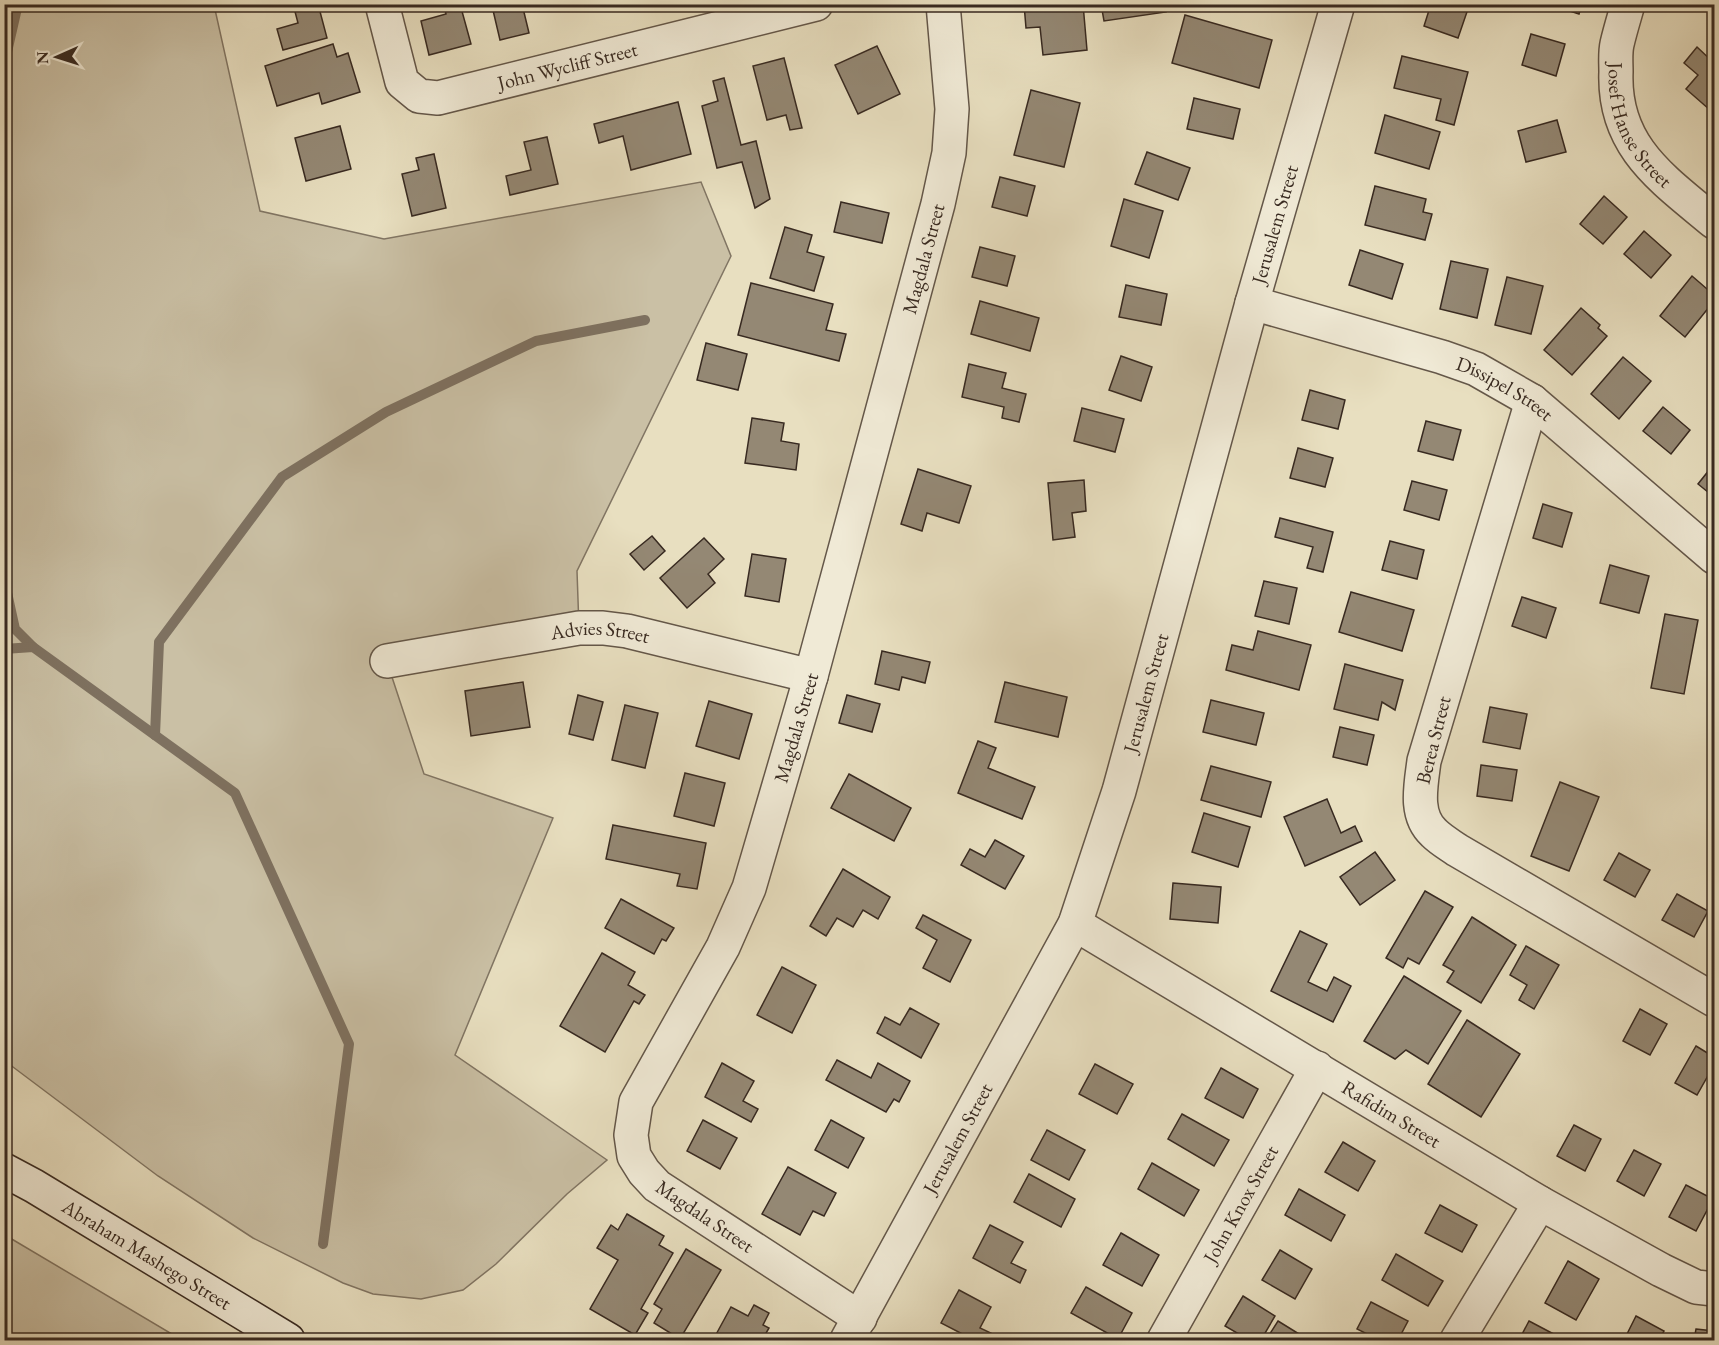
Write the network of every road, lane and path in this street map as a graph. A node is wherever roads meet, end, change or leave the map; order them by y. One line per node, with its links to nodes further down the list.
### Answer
1 (382, 4): 2 (street, John Wycliff Street)
2 (816, 4)
3 (943, 4): 11 (street, Magdala Street)
4 (1338, 4): 7 (street, Jerusalem Street)
5 (1628, 4): 6 (street, Josef Hanse Street)
6 (1714, 222)
7 (1252, 303): 8 (street, Dissipel Street); 12 (street, Jerusalem Street)
8 (1532, 400): 9 (street, Dissipel Street); 13 (street, Berea Street)
9 (1714, 556)
10 (387, 661): 11 (street, Advies Street)
11 (811, 676): 18 (street, Magdala Street)
12 (1076, 924): 14 (street, Rafidim Street); 18 (street, Jerusalem Street)
13 (1714, 1000)
14 (1317, 1068): 16 (street, Rafidim Street); 20 (street, John Knox Street)
15 (4, 1170): 19 (street, Abraham Mashego Street)
16 (1540, 1203): 17 (street, Rafidim Street); 21 (street)
17 (1714, 1289)
18 (854, 1329)
19 (288, 1341)
20 (1164, 1341)
21 (1457, 1341)

